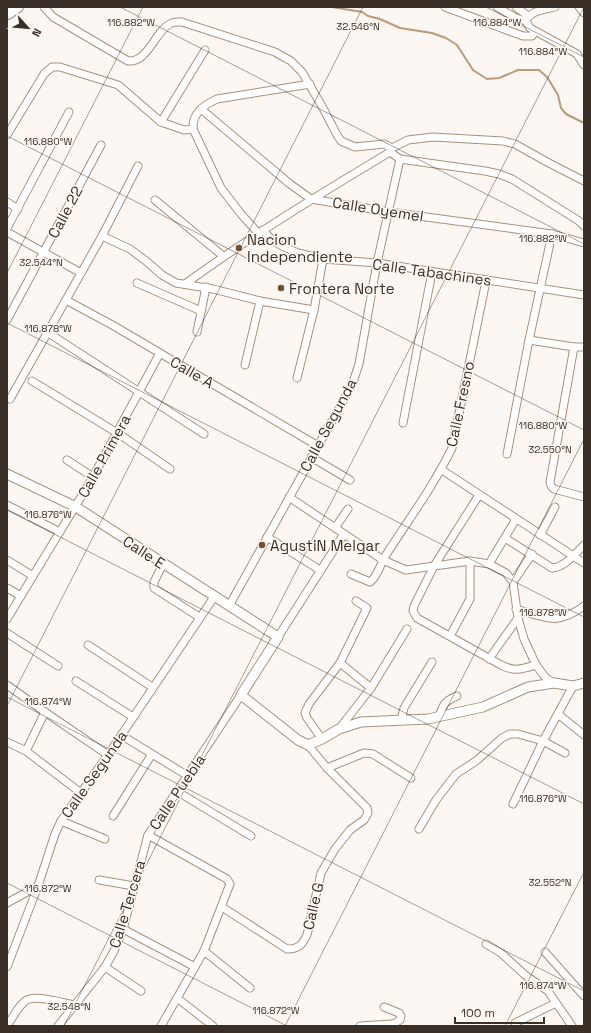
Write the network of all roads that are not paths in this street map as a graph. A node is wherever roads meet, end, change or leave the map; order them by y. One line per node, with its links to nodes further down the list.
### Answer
1 (18, 7): 8 (highway)
2 (44, 7): 14 (street)
3 (446, 7): 11 (street)
4 (497, 7): 10 (street)
5 (516, 7): 10 (street)
6 (554, 7): 10 (street)
7 (579, 7): 9 (street)
8 (10, 12)
9 (584, 13)
10 (527, 19): 11 (street)
11 (535, 32): 13 (street)
12 (205, 50): 17 (street)
13 (584, 65)
14 (310, 84): 15 (street); 21 (street)
15 (201, 109): 18 (street); 25 (street, Calle Oyemel)
16 (69, 112): 28 (street)
17 (161, 122): 18 (street); 19 (street)
18 (194, 129): 32 (street, Calle Tabachines)
19 (7, 135)
20 (101, 145): 37 (street, Calle 22)
21 (391, 150): 22 (street); 24 (street); 25 (street)
22 (400, 158): 29 (street, Calle Segunda); 30 (street)
23 (138, 166): 35 (street)
24 (584, 181)
25 (311, 199): 29 (street, Calle Oyemel); 32 (street)
26 (155, 200): 38 (street)
27 (7, 202): 28 (street)
28 (18, 209): 31 (street)
29 (389, 212): 34 (street, Calle Oyemel); 40 (street, Calle Segunda)
30 (584, 226)
31 (7, 228)
32 (260, 231): 38 (street); 39 (street, Calle Tabachines)
33 (7, 232): 37 (street)
34 (552, 234): 36 (street, Calle Oyemel); 47 (street)
35 (102, 236): 42 (street); 45 (street)
36 (584, 243)
37 (44, 253): 42 (street); 53 (street, Calle 22)
38 (223, 256): 45 (street)
39 (323, 259): 40 (street, Calle Tabachines); 51 (street)
40 (377, 264): 41 (street, Calle Tabachines); 68 (street, Calle Segunda)
41 (432, 272): 43 (street, Calle Tabachines); 65 (street)
42 (81, 273): 49 (street)
43 (486, 281): 47 (street, Calle Tabachines); 73 (street, Calle Fresno)
44 (137, 283): 52 (street)
45 (185, 284): 46 (street)
46 (206, 287): 50 (street); 52 (street)
47 (541, 288): 48 (street, Calle Tabachines); 56 (street)
48 (584, 295)
49 (66, 300): 54 (street); 59 (street, Calle A)
50 (260, 301): 51 (street); 60 (street)
51 (314, 310): 61 (street)
52 (201, 311): 55 (street)
53 (7, 320)
54 (47, 332): 63 (street); 64 (street)
55 (197, 332)
56 (530, 340): 57 (street); 69 (street)
57 (574, 347): 58 (street); 78 (street)
58 (584, 347)
59 (160, 353): 63 (street, Calle Primera); 68 (street, Calle A)
60 (245, 366)
61 (297, 378)
62 (32, 381): 66 (street)
63 (139, 392): 66 (street, Calle Primera); 67 (street)
64 (10, 399)
65 (402, 423)
66 (117, 433): 72 (street); 75 (street, Calle Primera)
67 (204, 434)
68 (318, 446): 70 (street, Calle Segunda)
69 (507, 454)
70 (312, 456): 76 (street); 79 (street, Calle Segunda)
71 (67, 460): 75 (street)
72 (170, 469)
73 (442, 470): 77 (street); 95 (street, Calle Fresno)
74 (7, 474): 81 (main road, Calle E)
75 (93, 477): 81 (street, Calle Primera)
76 (350, 480)
77 (479, 495): 84 (street); 100 (street)
78 (584, 496)
79 (288, 497): 85 (street); 89 (street, Calle Segunda)
80 (7, 505): 86 (street)
81 (76, 507): 86 (street, Calle Primera); 98 (main road, Calle E)
82 (555, 507): 88 (street)
83 (348, 509): 85 (street)
84 (516, 519): 88 (street); 90 (street)
85 (335, 528): 87 (street)
86 (60, 532): 103 (street, Calle Primera)
87 (344, 534): 95 (street); 101 (street, Calle Puebla)
88 (540, 535): 93 (street)
89 (267, 537): 101 (street); 109 (street, Calle Segunda)
90 (505, 538): 92 (street); 99 (street)
91 (584, 546): 93 (street)
92 (532, 554): 93 (street); 104 (street)
93 (573, 557): 97 (street)
94 (7, 560): 103 (street)
95 (383, 560): 100 (street); 102 (street, Calle Fresno)
96 (470, 561): 99 (street); 100 (street); 117 (street)
97 (584, 563)
98 (163, 564): 107 (main road, Calle E); 112 (street)
99 (489, 564): 104 (street)
100 (434, 566): 117 (street)
101 (320, 570): 118 (street, Calle Puebla)
102 (351, 574)
103 (33, 576): 106 (street, Calle Primera)
104 (513, 582): 111 (street)
105 (7, 588): 106 (street)
106 (21, 596): 114 (street, Calle Primera)
107 (214, 597): 109 (main road, Calle E); 112 (street, Calle Segunda)
108 (356, 601): 122 (street)
109 (229, 606): 118 (main road, Calle E)
110 (584, 606): 111 (street)
111 (516, 609): 113 (street)
112 (199, 617): 130 (street, Calle Segunda)
113 (518, 618): 120 (street); 123 (street)
114 (7, 619)
115 (407, 629): 131 (street)
116 (7, 633): 124 (street)
117 (450, 636): 120 (street)
118 (278, 637): 132 (main road, Calle Puebla)
119 (88, 645): 130 (street)
120 (489, 659): 123 (street)
121 (432, 662): 138 (street)
122 (340, 663): 131 (street); 142 (street)
123 (536, 665): 126 (street)
124 (58, 666)
125 (76, 681): 136 (street)
126 (554, 683): 129 (main road); 137 (main road)
127 (584, 683): 129 (main road)
128 (7, 686): 134 (street)
129 (573, 686): 135 (street)
130 (152, 687): 136 (street, Calle Segunda)
131 (371, 688): 139 (street)
132 (242, 695): 145 (main road); 151 (street, Calle Puebla)
133 (457, 696): 137 (street)
134 (45, 712): 146 (street); 149 (street)
135 (558, 714): 141 (street); 143 (street)
136 (133, 717): 140 (street, Calle Segunda)
137 (439, 717): 138 (main road)
138 (401, 720): 139 (main road)
139 (339, 729): 142 (main road)
140 (121, 735): 148 (street); 149 (street, Calle Segunda)
141 (584, 735)
142 (322, 739): 145 (main road)
143 (544, 741): 147 (street); 155 (street); 158 (street)
144 (7, 742): 146 (street)
145 (308, 745): 150 (street)
146 (26, 751): 154 (street)
147 (565, 753)
148 (152, 754): 151 (street); 156 (street)
149 (108, 755): 154 (street, Calle Segunda)
150 (327, 768): 152 (street); 166 (street, Calle G)
151 (188, 776): 153 (street, Calle Puebla)
152 (411, 778)
153 (178, 792): 159 (street, Calle Puebla); 160 (street)
154 (81, 793): 157 (street, Calle Segunda)
155 (513, 804)
156 (113, 816)
157 (61, 821): 161 (street); 163 (street, Calle Segunda)
158 (419, 829)
159 (148, 836): 164 (street, Calle Tercera); 166 (street, Calle Puebla)
160 (251, 836)
161 (105, 839)
162 (99, 880): 164 (street)
163 (38, 886): 165 (street); 171 (street, Calle Segunda)
164 (134, 886): 167 (street, Calle Tercera)
165 (9, 900)
166 (222, 907): 169 (street, Calle Puebla)
167 (123, 928): 172 (street, Calle Tercera); 173 (street)
168 (486, 944): 178 (street)
169 (204, 951): 173 (street, Calle Puebla); 174 (street)
170 (545, 952): 176 (street)
171 (7, 967)
172 (105, 967): 175 (street); 179 (street, Calle Tercera)
173 (195, 967): 177 (street, Calle Puebla)
174 (250, 988)
175 (141, 991)
176 (584, 996)
177 (177, 998): 185 (street, Calle Puebla); 186 (street)
178 (556, 1003): 181 (street); 188 (street)
179 (75, 1005): 182 (street); 184 (street, Calle Tercera)
180 (384, 1007): 183 (street)
181 (515, 1023)
182 (7, 1025)
183 (391, 1025): 187 (street)
184 (58, 1026)
185 (161, 1026)
186 (213, 1026)
187 (360, 1026)
188 (572, 1026)

